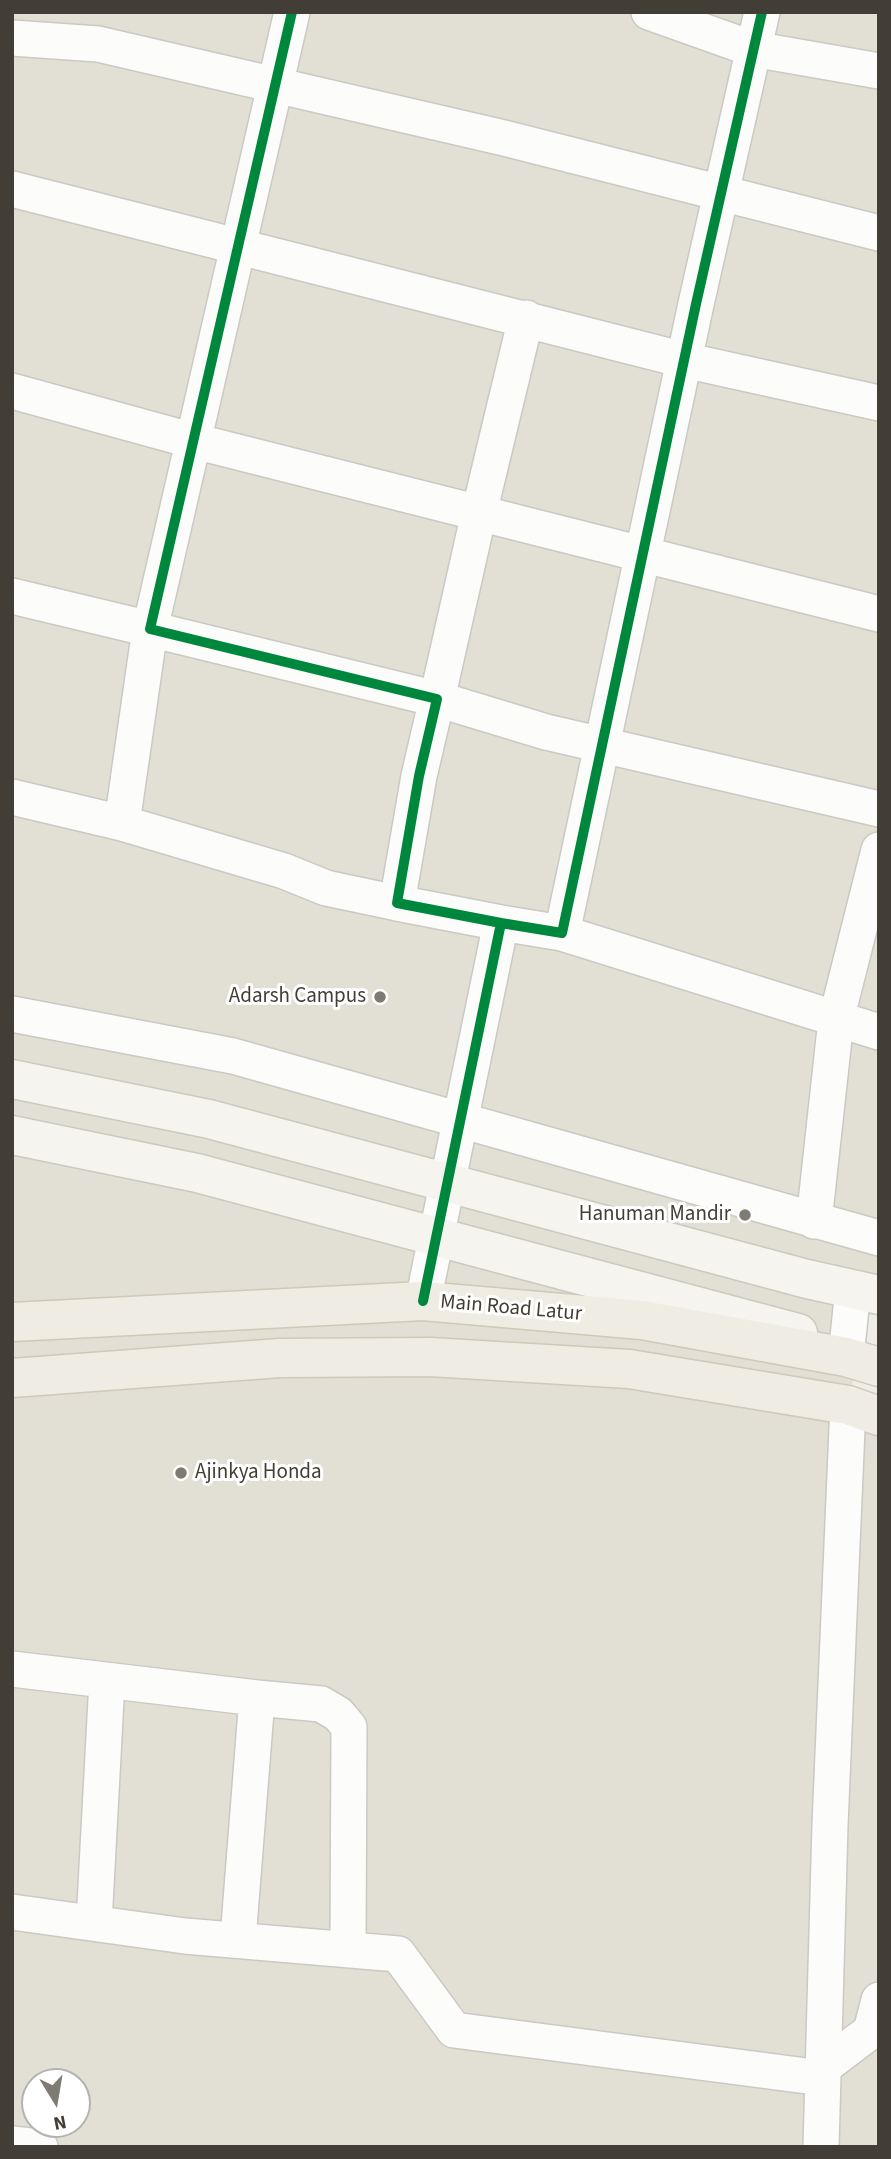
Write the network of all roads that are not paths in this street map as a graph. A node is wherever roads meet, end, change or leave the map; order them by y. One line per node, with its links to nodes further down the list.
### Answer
1 (292, 12): 7 (street)
2 (649, 12): 5 (street)
3 (762, 12): 5 (street)
4 (12, 38): 7 (street)
5 (753, 48): 6 (street); 9 (street)
6 (879, 71)
7 (276, 85): 9 (street); 11 (street)
8 (12, 189): 11 (street)
9 (720, 194): 10 (street); 13 (street)
10 (879, 233)
11 (239, 246): 12 (street); 16 (street)
12 (526, 318): 13 (street); 17 (street)
13 (684, 360): 15 (street); 18 (street)
14 (12, 391): 16 (street)
15 (879, 403)
16 (194, 441): 17 (street); 21 (street)
17 (479, 513): 18 (street); 22 (street)
18 (641, 556): 20 (street); 23 (street)
19 (12, 596): 21 (street)
20 (879, 614)
21 (150, 629): 22 (street); 26 (street)
22 (437, 699): 23 (street); 28 (street)
23 (602, 744): 25 (street); 30 (street)
24 (12, 797): 26 (street)
25 (879, 809)
26 (122, 823): 28 (street)
27 (879, 850): 32 (street)
28 (397, 902): 29 (street)
29 (501, 923): 30 (street); 35 (street)
30 (562, 933): 32 (street)
31 (12, 1014): 35 (street)
32 (836, 1020): 33 (street); 38 (street)
33 (879, 1032)
34 (12, 1079): 37 (street)
35 (461, 1118): 37 (street); 38 (street)
36 (12, 1135): 39 (street)
37 (448, 1183): 39 (street); 41 (street)
38 (814, 1221): 40 (street)
39 (435, 1236): 42 (street); 44 (street)
40 (879, 1238)
41 (866, 1292): 44 (street)
42 (423, 1301): 43 (main road, Main Road Latur); 44 (main road, Main Road Latur)
43 (12, 1322)
44 (863, 1355)
45 (12, 1378): 46 (main road)
46 (863, 1411): 55 (street)
47 (12, 1669): 48 (street)
48 (107, 1681): 49 (street); 51 (street)
49 (257, 1698): 52 (street); 53 (street)
50 (12, 1912): 51 (street)
51 (94, 1923): 52 (street)
52 (239, 1939): 53 (street)
53 (348, 1950): 55 (street)
54 (879, 2000): 55 (street)
55 (822, 2073): 58 (street)
56 (12, 2144): 57 (street)
57 (40, 2147)
58 (821, 2147)

